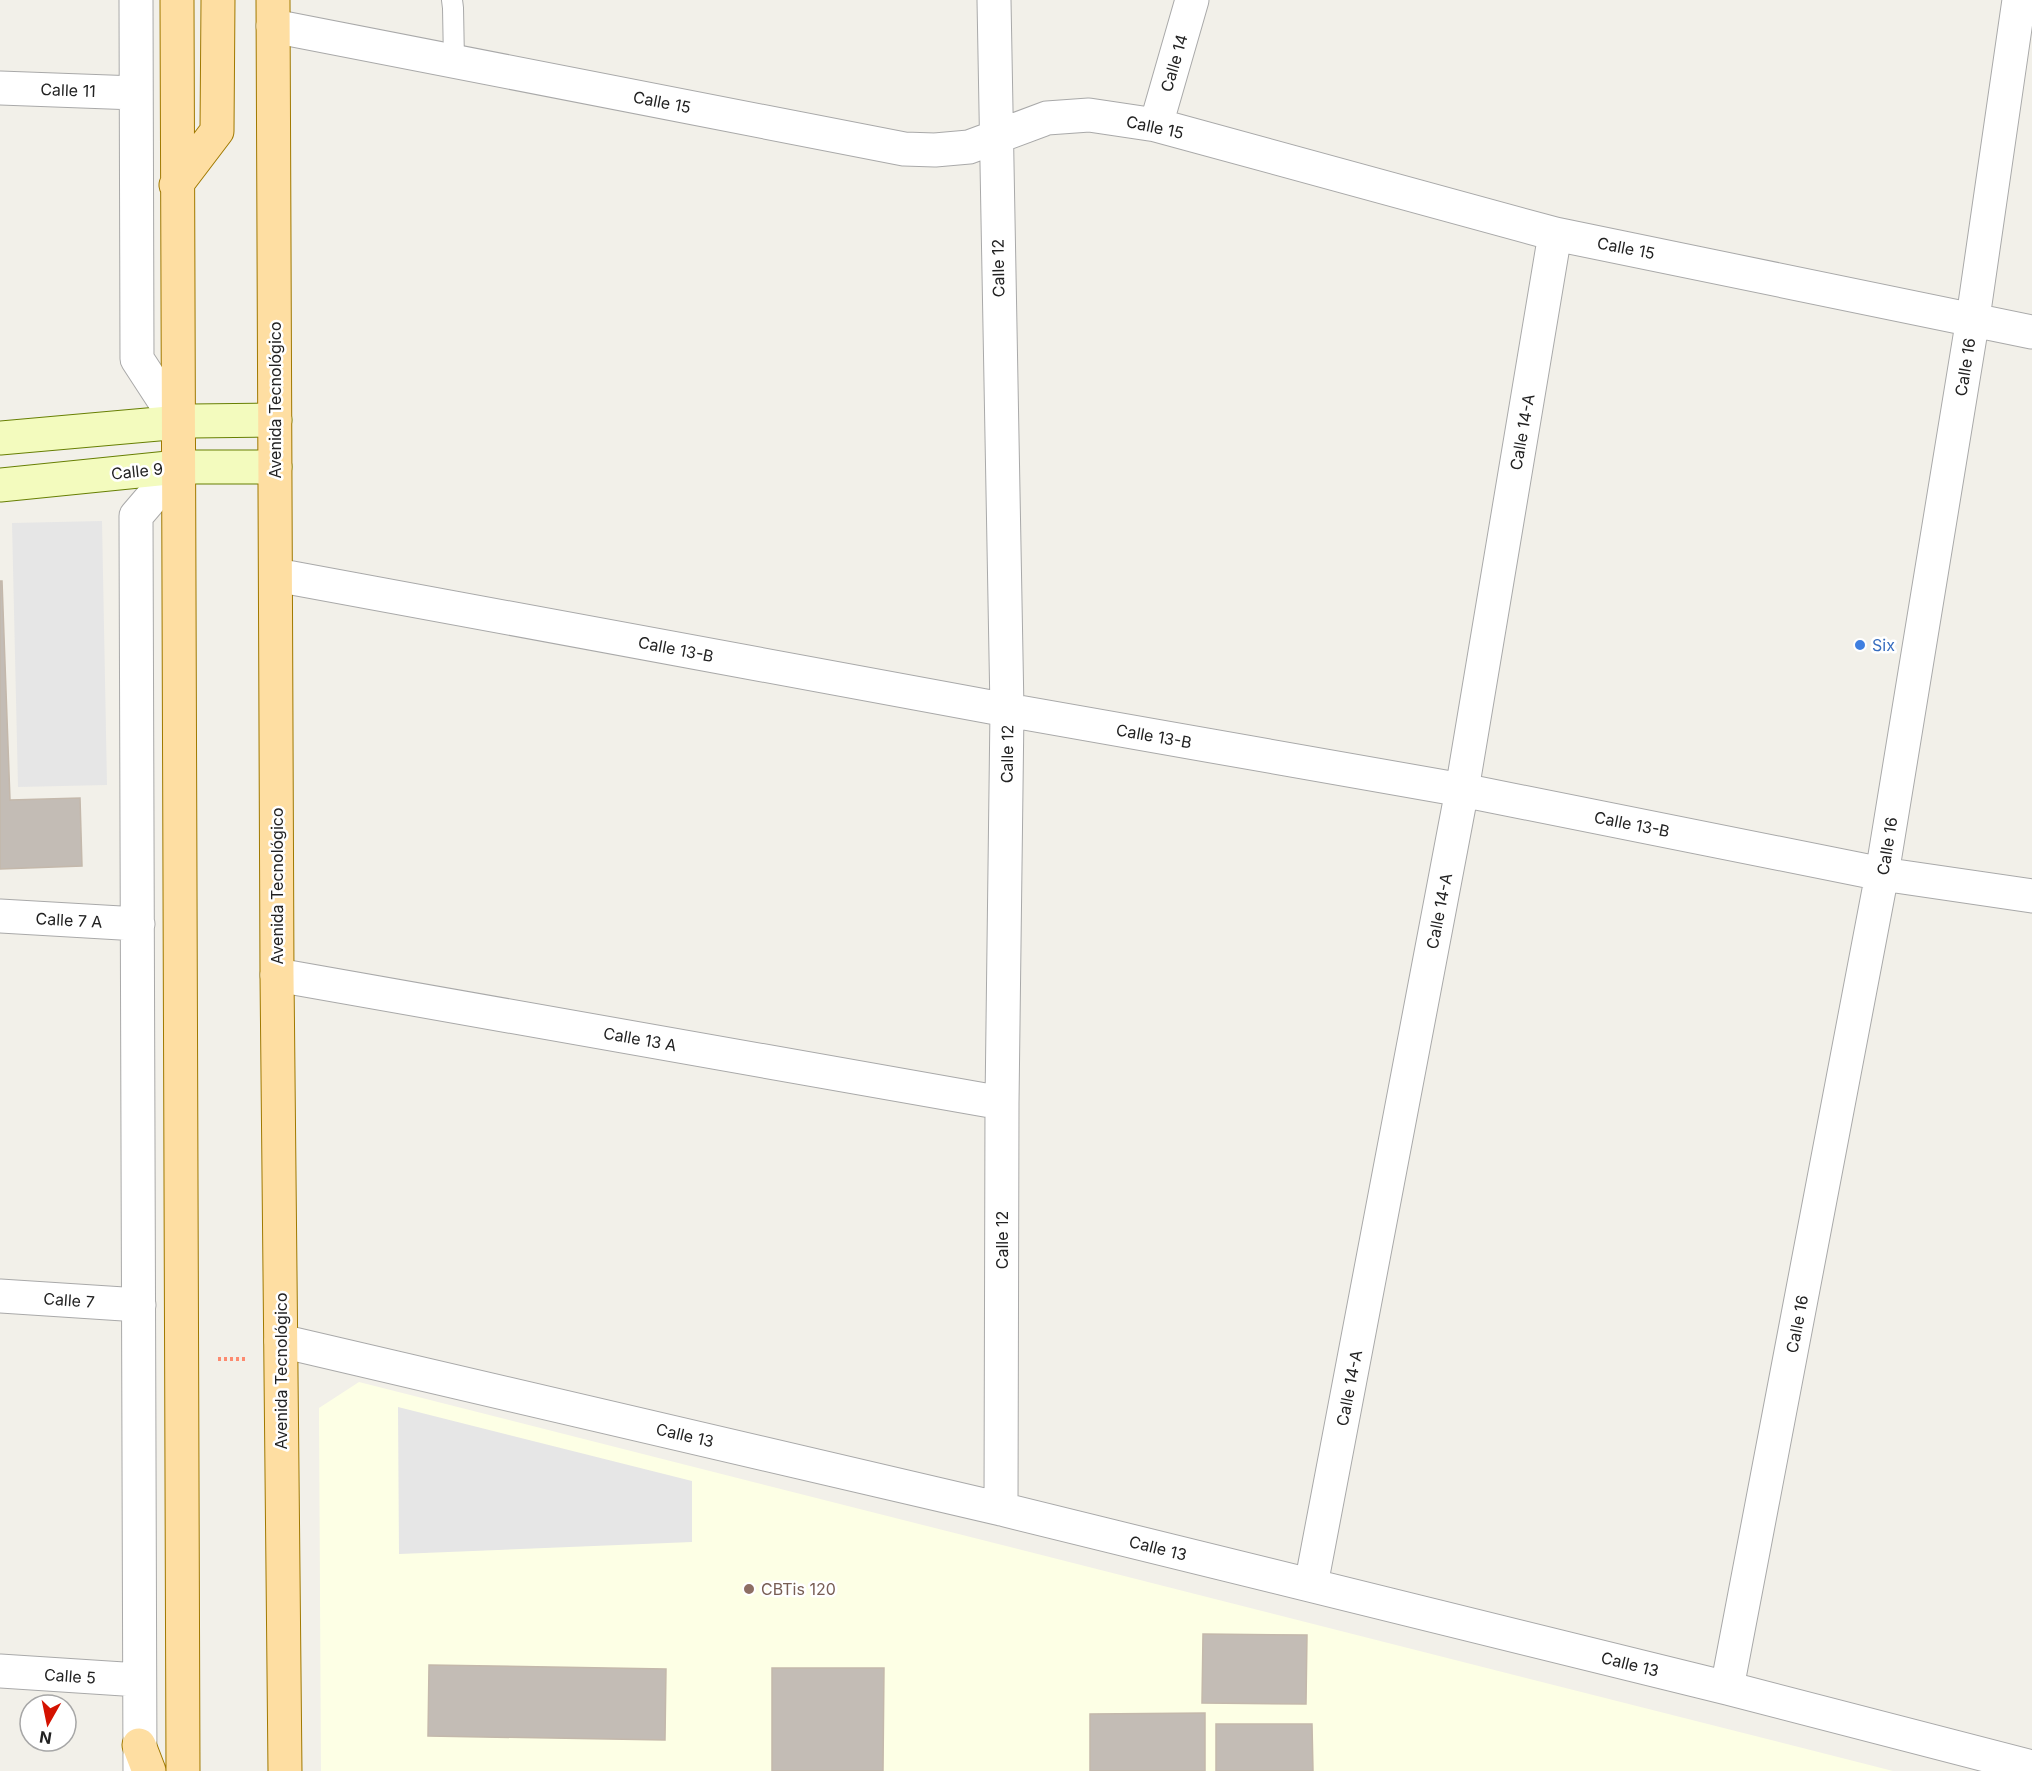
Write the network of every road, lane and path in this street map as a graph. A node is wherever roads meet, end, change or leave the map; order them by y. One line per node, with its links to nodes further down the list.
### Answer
1 (136, 0): 11 (street)
2 (218, 0): 14 (main road)
3 (452, 0): 9 (lane)
4 (994, 0): 13 (street, Calle 12)
5 (1192, 0): 12 (street, Calle 14)
6 (2019, 0): 16 (street, Calle 16)
7 (174, 4): 14 (main road)
8 (273, 13): 9 (street, Calle 15); 18 (main road, Avenida Tecnológico)
9 (454, 61): 13 (street, Calle 15)
10 (0, 88): 11 (street, Calle 11)
11 (136, 93): 19 (street)
12 (1156, 125): 13 (street, Calle 15); 15 (street, Calle 15)
13 (996, 138): 27 (street, Calle 12)
14 (176, 185): 19 (main road)
15 (1555, 234): 16 (street, Calle 15); 28 (street, Calle 14-A)
16 (1973, 318): 17 (street, Calle 15); 29 (street, Calle 16)
17 (2032, 332)
18 (275, 420): 19 (main road); 22 (main road, Avenida Tecnológico)
19 (178, 422): 20 (main road); 21 (main road)
20 (0, 438)
21 (177, 467): 22 (main road, Calle 9); 23 (main road, Calle 9); 25 (main road); 26 (street)
22 (275, 467): 24 (main road, Avenida Tecnológico)
23 (0, 485)
24 (276, 575): 27 (street, Calle 13-B); 33 (main road, Avenida Tecnológico)
25 (178, 663): 26 (street); 45 (main road)
26 (136, 664): 32 (street)
27 (1007, 710): 28 (street, Calle 13-B); 34 (street, Calle 12)
28 (1462, 790): 29 (street, Calle 13-B); 39 (street, Calle 14-A)
29 (1882, 874): 30 (street, Calle 13-B); 42 (street, Calle 16)
30 (2032, 896)
31 (0, 916): 32 (street, Calle 7 A)
32 (138, 924): 36 (street)
33 (277, 975): 34 (street, Calle 13 A); 37 (main road, Avenida Tecnológico)
34 (1002, 1103): 38 (street, Calle 12)
35 (0, 1296): 36 (street, Calle 7)
36 (139, 1305): 41 (street)
37 (281, 1341): 38 (street, Calle 13); 46 (main road, Avenida Tecnológico)
38 (1001, 1509): 39 (street, Calle 13)
39 (1311, 1586): 42 (street, Calle 13)
40 (0, 1671): 41 (street, Calle 5)
41 (139, 1680): 43 (street)
42 (1727, 1688): 44 (street, Calle 13)
43 (143, 1762)
44 (2032, 1767)
45 (183, 1771)
46 (285, 1771)

